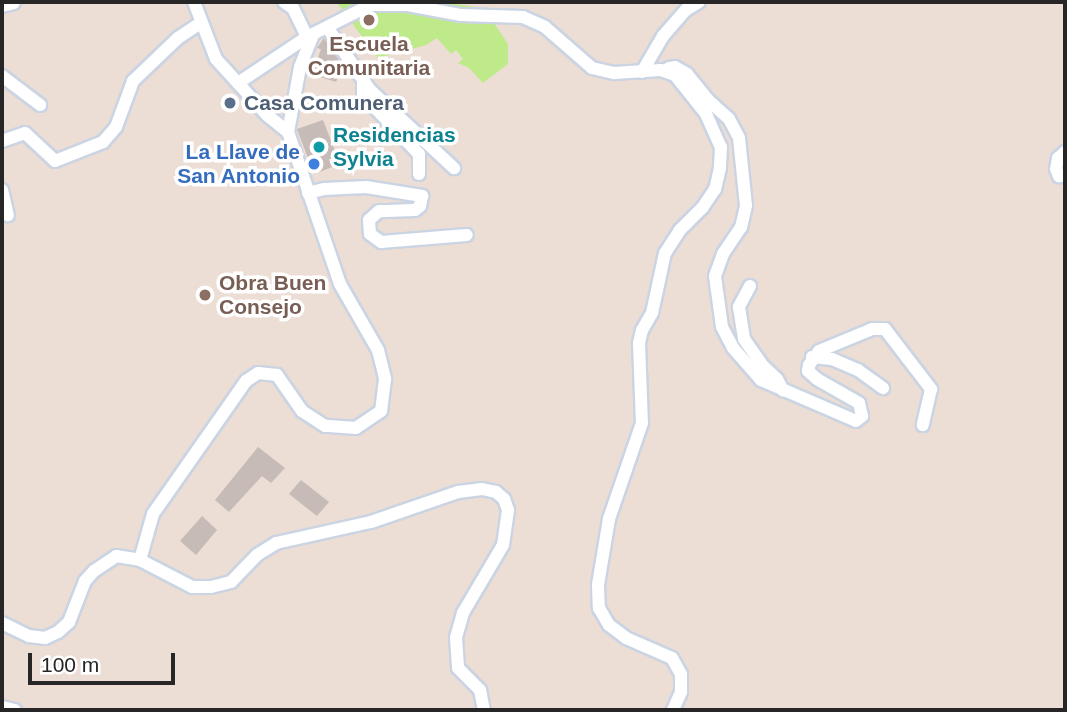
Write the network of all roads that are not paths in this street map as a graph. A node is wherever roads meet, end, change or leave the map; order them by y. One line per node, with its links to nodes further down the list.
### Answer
1 (194, 2): 5 (street)
2 (284, 2): 7 (street)
3 (699, 2): 9 (street)
4 (371, 3): 6 (street); 9 (street)
5 (200, 23): 12 (street); 15 (street)
6 (327, 27): 7 (street); 11 (street)
7 (310, 35): 12 (street); 14 (street)
8 (661, 69): 9 (street); 27 (street); 34 (street)
9 (642, 72)
10 (2, 76): 13 (street)
11 (363, 80): 17 (street); 18 (street)
12 (238, 83): 14 (street)
13 (40, 105)
14 (288, 132): 21 (street)
15 (2, 141)
16 (1065, 152): 19 (street)
17 (453, 168)
18 (419, 174)
19 (1065, 175)
20 (2, 190): 22 (street)
21 (308, 193): 23 (street); 29 (street)
22 (8, 215)
23 (467, 235)
24 (750, 286): 27 (street)
25 (813, 357): 26 (street); 27 (street); 28 (street)
26 (883, 388)
27 (783, 391)
28 (923, 425)
29 (140, 560): 30 (street); 33 (street)
30 (2, 623)
31 (2, 707): 32 (street)
32 (15, 710)
33 (484, 710)
34 (673, 710)

